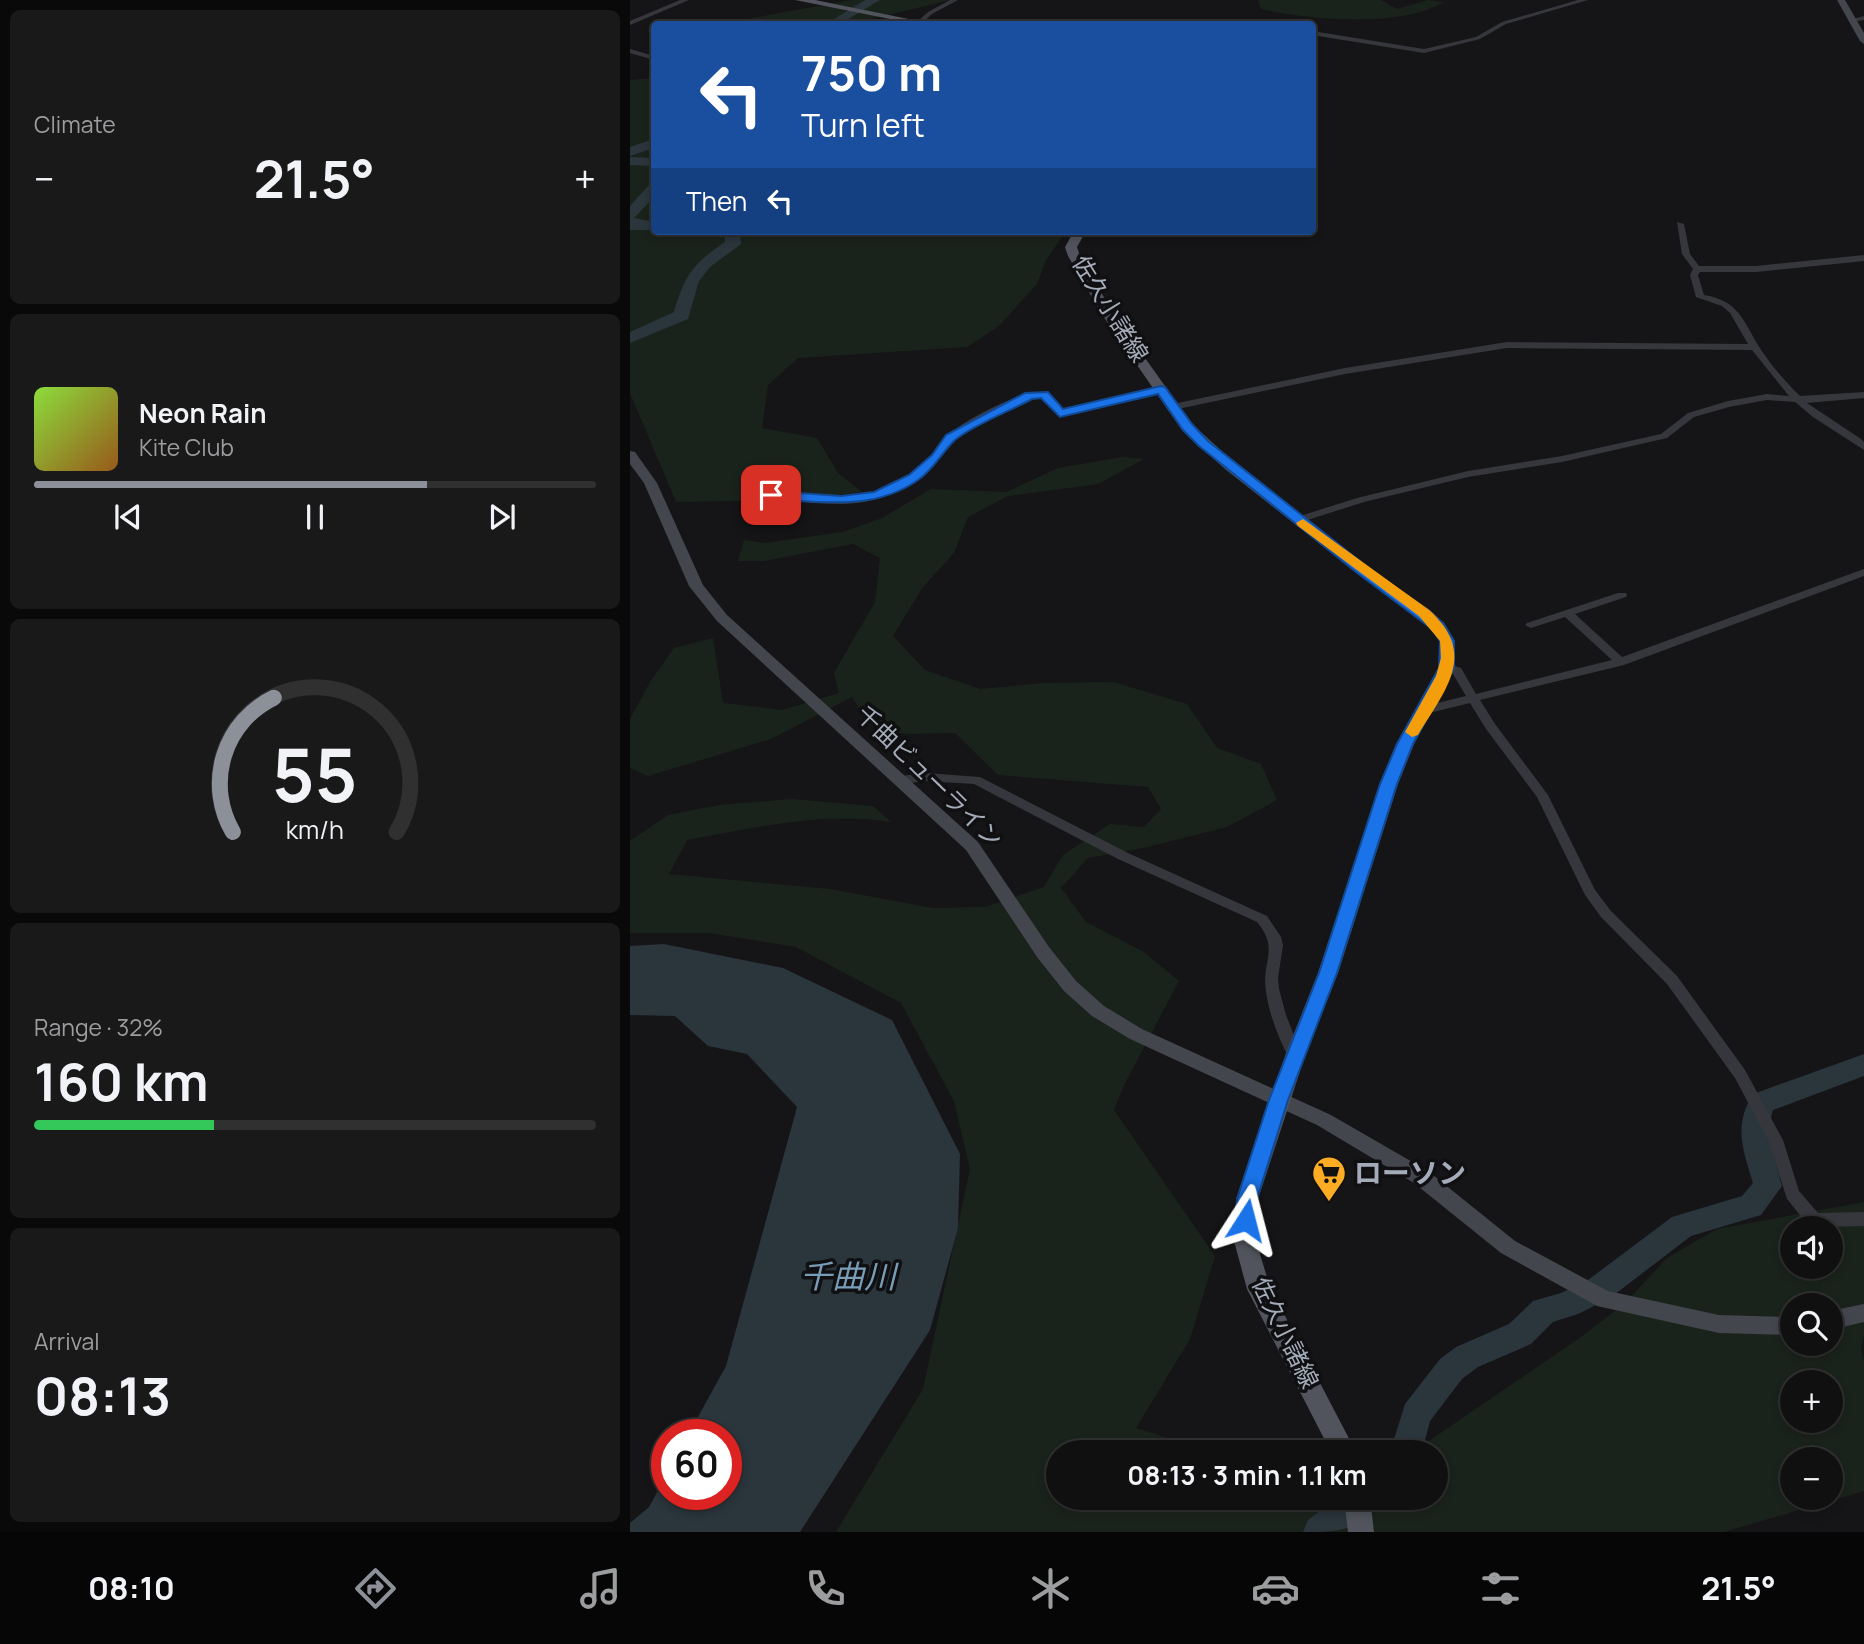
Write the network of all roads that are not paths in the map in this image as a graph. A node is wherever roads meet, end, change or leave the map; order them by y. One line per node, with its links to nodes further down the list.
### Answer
1 (686, 0): 6 (street)
2 (800, 0): 9 (main road)
3 (955, 0): 10 (street)
4 (1585, 0): 12 (street)
5 (1841, 0): 8 (street)
6 (674, 2): 11 (street)
7 (1864, 18): 8 (street)
8 (1852, 20): 13 (street)
9 (908, 21)
10 (926, 21)
11 (630, 23)
12 (1316, 34)
13 (1864, 41)
14 (630, 51): 15 (street)
15 (651, 57)
16 (1680, 224): 19 (street)
17 (1078, 235): 21 (main road, 佐久小諸線)
18 (1864, 258): 19 (street)
19 (1697, 269): 20 (street)
20 (1756, 347): 23 (street); 24 (street)
21 (1161, 389): 24 (main road, 佐久小諸線); 27 (street)
22 (1864, 395): 23 (street)
23 (1797, 398): 25 (street); 28 (street)
24 (1173, 407): 28 (main road, 佐久小諸線)
25 (1864, 447)
26 (630, 455): 37 (street, 千曲ビューライン)
27 (757, 496)
28 (1298, 520): 34 (main road, 佐久小諸線)
29 (1864, 572): 33 (street)
30 (1622, 595): 31 (street)
31 (1567, 613): 32 (street); 33 (street)
32 (1531, 625)
33 (1620, 662): 35 (street)
34 (1447, 668): 35 (street); 36 (main road, 佐久小諸線)
35 (1476, 699): 36 (street); 40 (street)
36 (1425, 710): 38 (main road, 佐久小諸線)
37 (901, 780): 38 (street); 39 (street, 千曲ビューライン)
38 (1295, 1056): 39 (main road, 佐久小諸線)
39 (1279, 1100): 43 (street, 千曲ビューライン); 44 (main road, 佐久小諸線)
40 (1864, 1219)
41 (1864, 1313): 42 (street)
42 (1843, 1318)
43 (1780, 1325)
44 (1338, 1440)
45 (1358, 1510): 46 (main road)
46 (1361, 1532)

